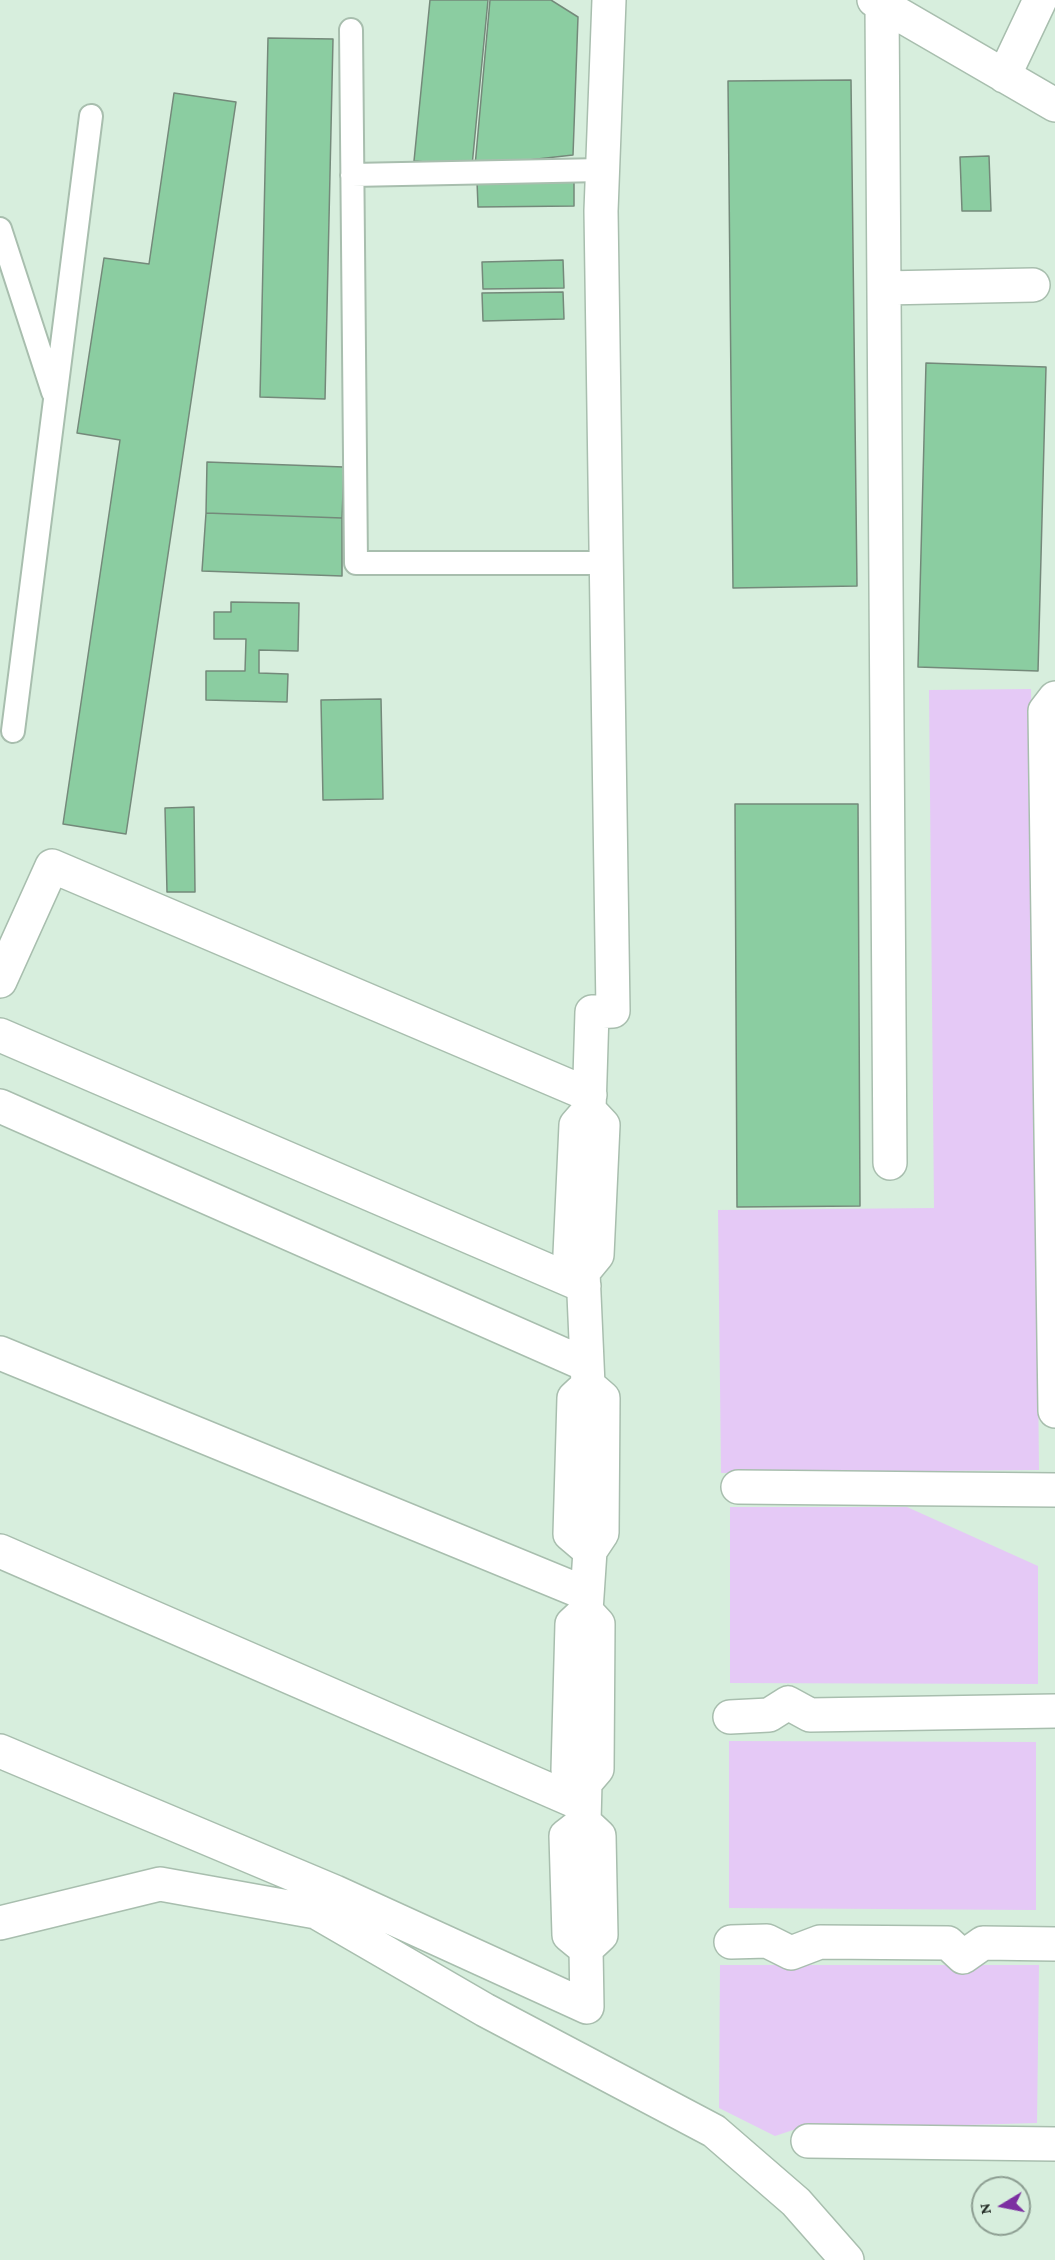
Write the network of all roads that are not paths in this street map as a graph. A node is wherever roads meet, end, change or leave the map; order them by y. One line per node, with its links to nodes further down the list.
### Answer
1 (609, 0): 8 (street)
2 (1040, 0): 5 (street)
3 (878, 2): 5 (street); 12 (street)
4 (351, 30): 9 (lane)
5 (1004, 76): 6 (street)
6 (1055, 105)
7 (91, 116): 13 (lane)
8 (602, 170): 9 (lane); 14 (street)
9 (352, 175): 14 (lane)
10 (0, 229): 13 (lane)
11 (1033, 285): 12 (street)
12 (884, 288): 21 (street)
13 (55, 399): 16 (lane)
14 (606, 563): 19 (street)
15 (1055, 698): 25 (street)
16 (13, 732)
17 (0, 981): 19 (street)
18 (0, 1035): 22 (street)
19 (590, 1103): 22 (street)
20 (0, 1106): 24 (street)
21 (890, 1163)
22 (583, 1279): 24 (street)
23 (0, 1353): 29 (street)
24 (587, 1375): 29 (street)
25 (1055, 1411)
26 (738, 1487): 27 (street)
27 (1055, 1490)
28 (0, 1551): 33 (street)
29 (587, 1602): 33 (street)
30 (1055, 1712): 31 (street)
31 (730, 1717)
32 (0, 1751): 33 (street)
33 (584, 1803)
34 (0, 1923): 39 (street)
35 (731, 1942): 36 (street)
36 (1055, 1944)
37 (808, 2142): 38 (street)
38 (1055, 2144)
39 (847, 2260)

